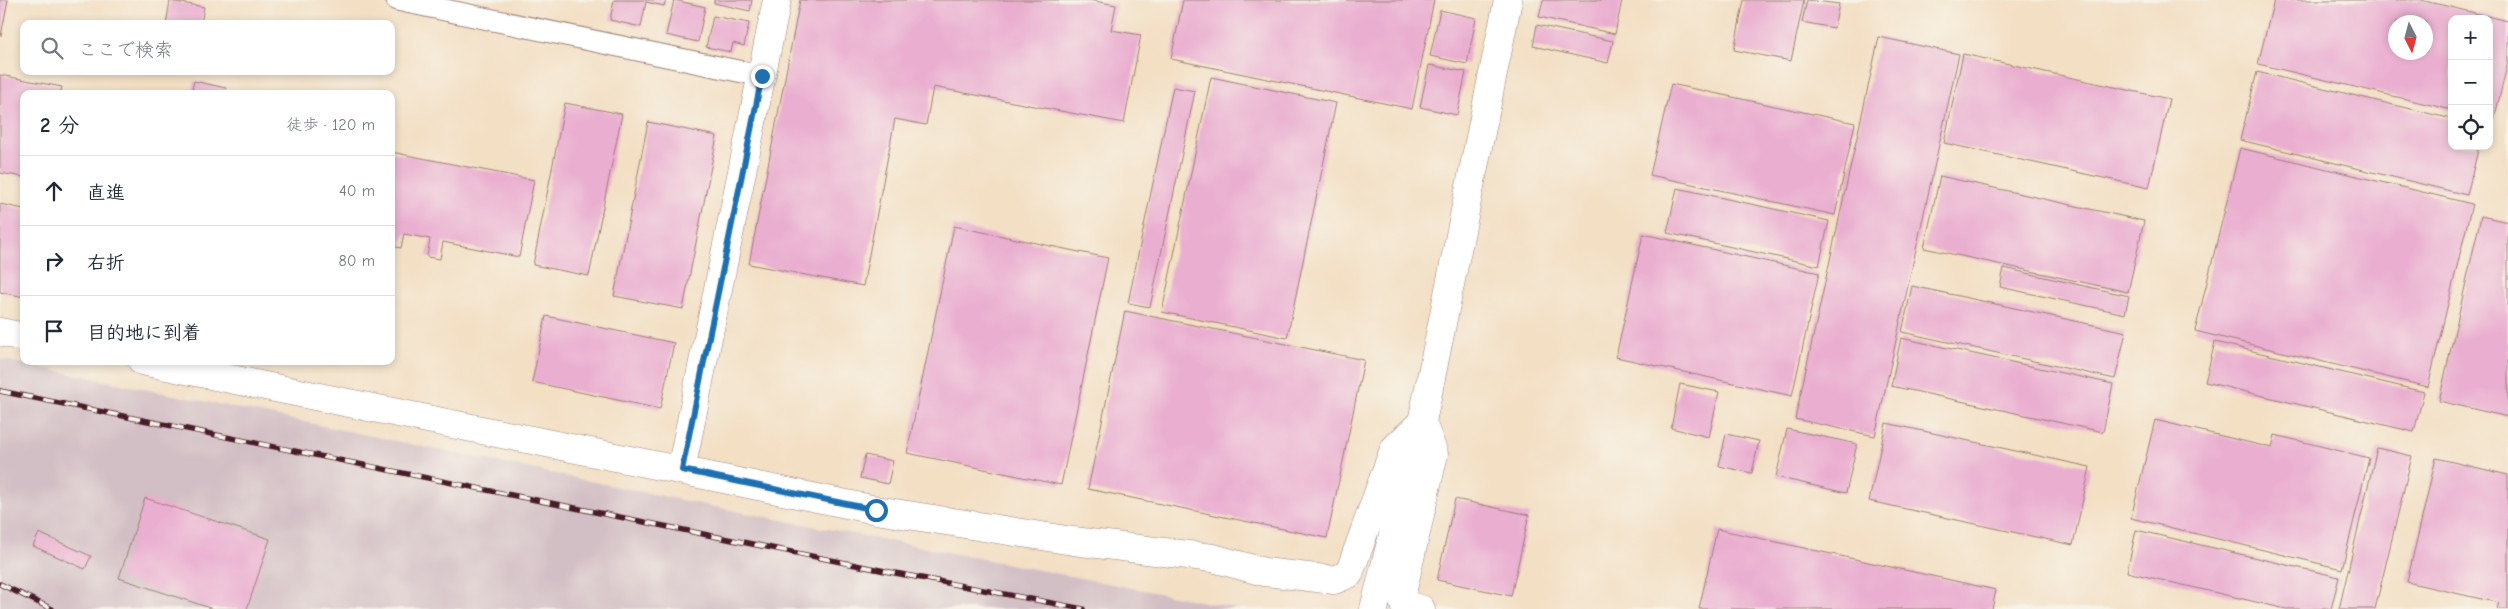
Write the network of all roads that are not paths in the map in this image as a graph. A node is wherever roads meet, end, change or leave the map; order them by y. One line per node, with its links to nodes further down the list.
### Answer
1 (397, 0): 4 (lane)
2 (777, 0): 4 (street)
3 (1508, 0): 8 (street)
4 (762, 76): 9 (street)
5 (0, 332): 6 (street)
6 (20, 336)
7 (162, 365): 9 (street)
8 (1422, 422): 9 (street); 10 (street); 11 (street)
9 (682, 470)
10 (1374, 609)
11 (1421, 609)

